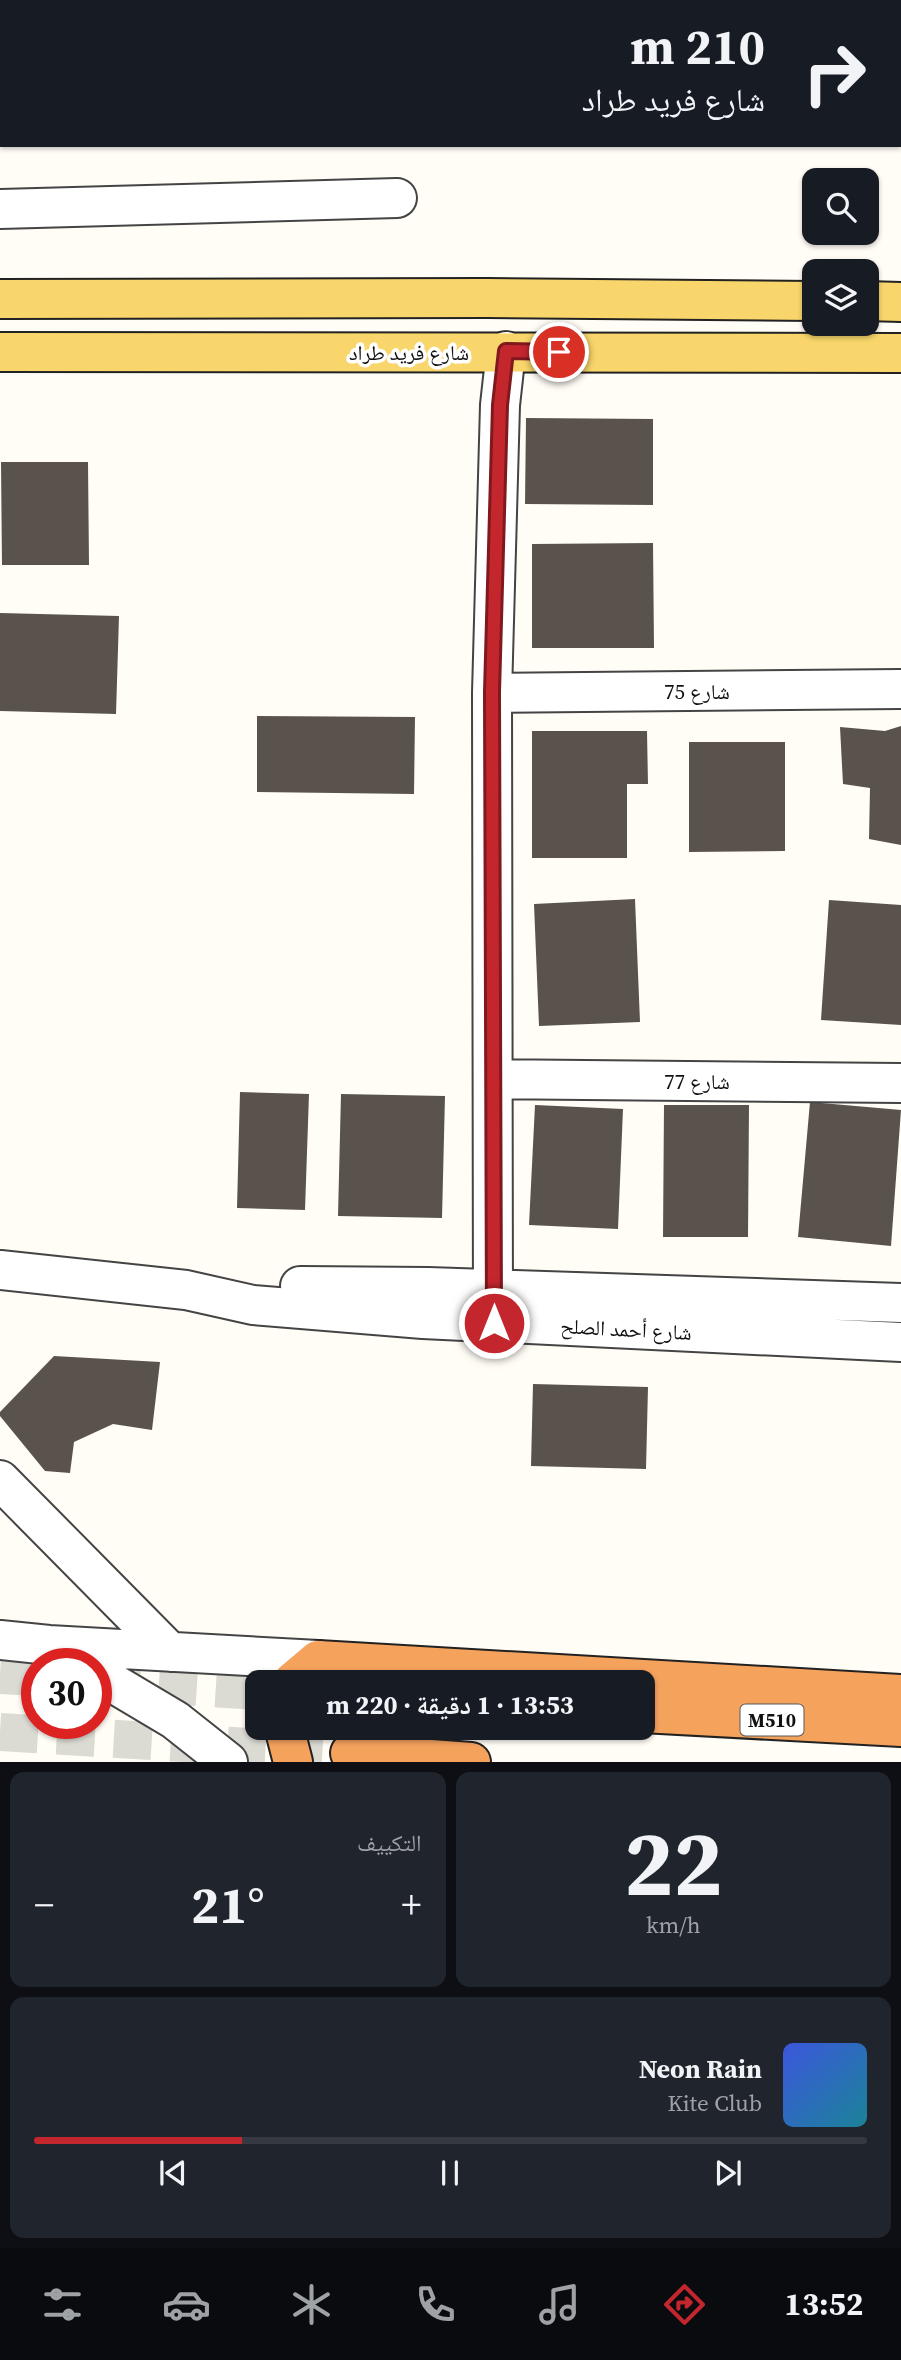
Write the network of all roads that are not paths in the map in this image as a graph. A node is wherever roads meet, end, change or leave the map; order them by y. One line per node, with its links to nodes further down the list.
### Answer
1 (397, 198): 2 (street)
2 (0, 209)
3 (0, 299): 4 (main road)
4 (802, 301)
5 (879, 301): 6 (main road)
6 (901, 302)
7 (506, 351): 8 (main road, شارع فريد طراد); 9 (main road, شارع فريد طراد); 11 (street)
8 (0, 352)
9 (901, 353)
10 (901, 689): 11 (street, شارع 75)
11 (492, 692): 12 (street)
12 (494, 1079): 13 (street, شارع 77); 16 (street)
13 (901, 1083)
14 (0, 1270): 16 (street, شارع أحمد الصلح)
15 (901, 1303): 16 (street, شارع أحمد الصلح)
16 (494, 1306): 17 (street, شارع أحمد الصلح)
17 (901, 1342)
18 (0, 1480): 22 (street)
19 (0, 1640): 20 (street)
20 (50, 1645): 21 (street); 22 (street)
21 (55, 1648)
22 (170, 1652): 23 (street)
23 (298, 1670)
24 (112, 1683): 31 (street)
25 (655, 1685): 26 (highway)
26 (901, 1694)
27 (655, 1714): 28 (highway, M510)
28 (901, 1727)
29 (287, 1740): 32 (highway)
30 (350, 1754): 33 (highway)
31 (228, 1762)
32 (293, 1762)
33 (471, 1762)

